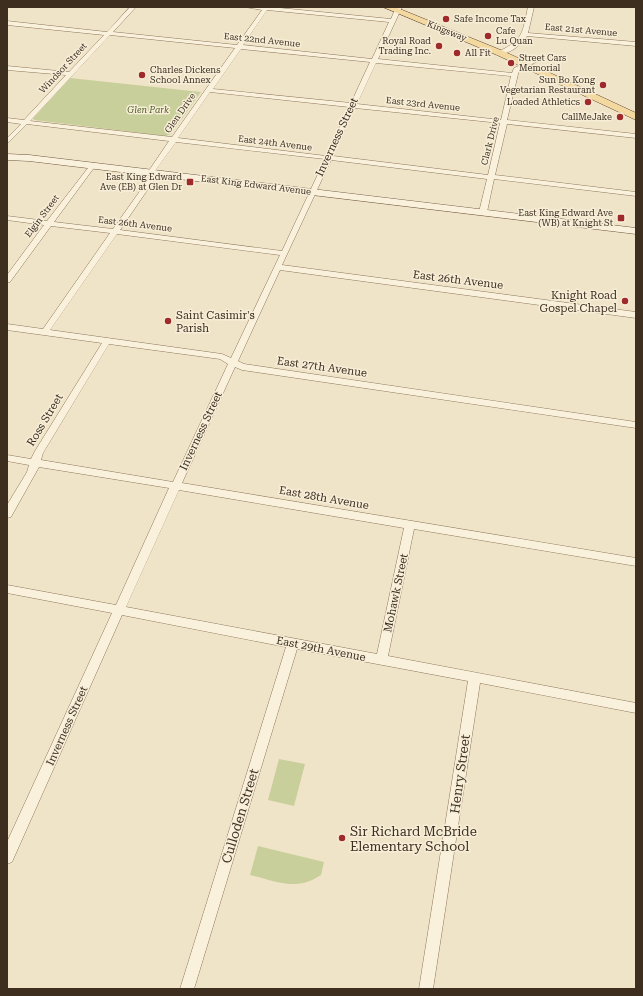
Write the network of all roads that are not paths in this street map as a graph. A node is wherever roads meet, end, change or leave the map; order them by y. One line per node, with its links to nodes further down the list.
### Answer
1 (133, 7): 9 (street, Windsor Street)
2 (248, 7): 5 (street)
3 (387, 7): 6 (main road, Kingsway)
4 (531, 7): 10 (street)
5 (266, 8): 7 (street); 12 (street, Glen Drive)
6 (399, 8): 7 (street, Inverness Street); 13 (main road, Kingsway)
7 (393, 21): 14 (street, Inverness Street)
8 (7, 23): 9 (street, East 22nd Avenue)
9 (108, 33): 12 (street, East 22nd Avenue); 17 (street, Windsor Street)
10 (525, 34): 11 (street, East 21st Avenue); 13 (street)
11 (636, 44)
12 (238, 47): 14 (street, East 22nd Avenue); 19 (street, Glen Drive)
13 (503, 51): 15 (main road, Kingsway)
14 (374, 60): 18 (street, East 22nd Avenue); 20 (street, Inverness Street)
15 (530, 63): 18 (street); 21 (main road, Kingsway); 22 (main road, Kingsway)
16 (7, 68): 17 (street)
17 (69, 74): 24 (street, Windsor Street)
18 (515, 74): 25 (street, Clark Drive)
19 (208, 90): 20 (street, East 23rd Avenue); 27 (street, Glen Drive)
20 (352, 105): 25 (street, East 23rd Avenue); 32 (street, Inverness Street)
21 (636, 110)
22 (636, 117)
23 (7, 120): 24 (street, East 24th Avenue)
24 (25, 122): 27 (street, East 24th Avenue); 28 (street, Windsor Street)
25 (504, 122): 26 (street, East 23rd Avenue); 35 (street, Clark Drive)
26 (636, 136)
27 (173, 140): 32 (street, East 24th Avenue); 34 (street, Glen Drive)
28 (7, 142)
29 (7, 152): 31 (main road, East King Edward Avenue)
30 (7, 158): 31 (main road, East King Edward Avenue)
31 (29, 158): 33 (main road, East King Edward Avenue)
32 (328, 158): 35 (street, East 24th Avenue); 36 (street, Inverness Street)
33 (93, 165): 34 (main road, East King Edward Avenue); 40 (street, Elgin Street)
34 (153, 172): 36 (main road, East King Edward Avenue); 42 (street, Glen Drive)
35 (491, 177): 37 (street, East 24th Avenue); 38 (street, Clark Drive)
36 (311, 192): 38 (main road, East King Edward Avenue); 44 (street, Inverness Street)
37 (636, 194)
38 (483, 212): 41 (main road, East King Edward Avenue); 43 (main road, East King Edward Avenue)
39 (7, 218): 40 (street, East 26th Avenue)
40 (50, 223): 42 (street, East 26th Avenue); 46 (street, Elgin Street)
41 (636, 225)
42 (116, 231): 44 (street, East 26th Avenue); 49 (street, Glen Drive)
43 (636, 231)
44 (283, 253): 45 (street, Inverness Street)
45 (277, 267): 47 (street, East 26th Avenue); 51 (street, Inverness Street)
46 (7, 280)
47 (636, 315)
48 (7, 327): 49 (street, East 27th Avenue)
49 (45, 332): 50 (street, East 27th Avenue)
50 (107, 341): 51 (street, East 27th Avenue); 54 (street, Ross Street)
51 (232, 362): 52 (street, East 27th Avenue); 55 (street, Inverness Street)
52 (636, 425)
53 (7, 458): 54 (street, East 28th Avenue)
54 (35, 463): 55 (street, East 28th Avenue); 56 (street, Ross Street)
55 (176, 485): 57 (street, East 28th Avenue); 60 (street, Inverness Street)
56 (7, 514)
57 (410, 525): 58 (street, East 28th Avenue); 62 (street, Mohawk Street)
58 (636, 562)
59 (7, 589): 60 (street, East 29th Avenue)
60 (118, 610): 61 (street, East 29th Avenue); 65 (street, Inverness Street)
61 (293, 643): 62 (street, East 29th Avenue); 66 (street, Culloden Street)
62 (381, 660): 63 (street, East 29th Avenue)
63 (474, 677): 64 (street, East 29th Avenue); 67 (street, Henry Street)
64 (636, 708)
65 (7, 857)
66 (187, 989)
67 (426, 989)

